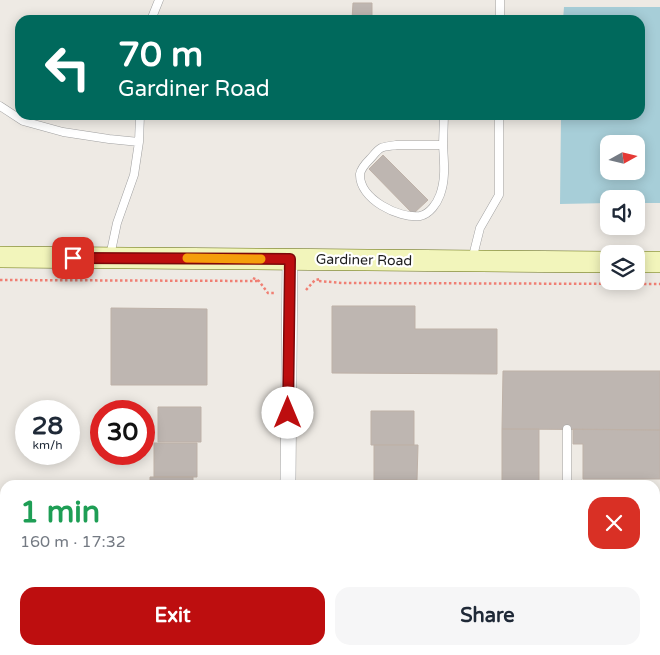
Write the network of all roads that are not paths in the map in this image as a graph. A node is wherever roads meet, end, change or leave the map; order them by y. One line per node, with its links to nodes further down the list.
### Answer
1 (159, 0): 3 (lane)
2 (500, 0): 4 (lane)
3 (153, 15)
4 (500, 15)
5 (0, 106): 6 (lane)
6 (15, 116)
7 (21, 120): 11 (lane)
8 (140, 120): 11 (lane)
9 (444, 120): 12 (lane)
10 (500, 120): 16 (lane)
11 (139, 142): 14 (lane)
12 (444, 145): 12 (lane)
13 (0, 258): 14 (street, Gardiner Road)
14 (110, 258): 15 (street, Gardiner Road)
15 (290, 259): 16 (street, Gardiner Road); 21 (street)
16 (472, 261): 17 (street, Gardiner Road)
17 (600, 262)
18 (645, 262): 19 (street)
19 (660, 262)
20 (567, 429): 22 (lane)
21 (288, 480)
22 (567, 480)

